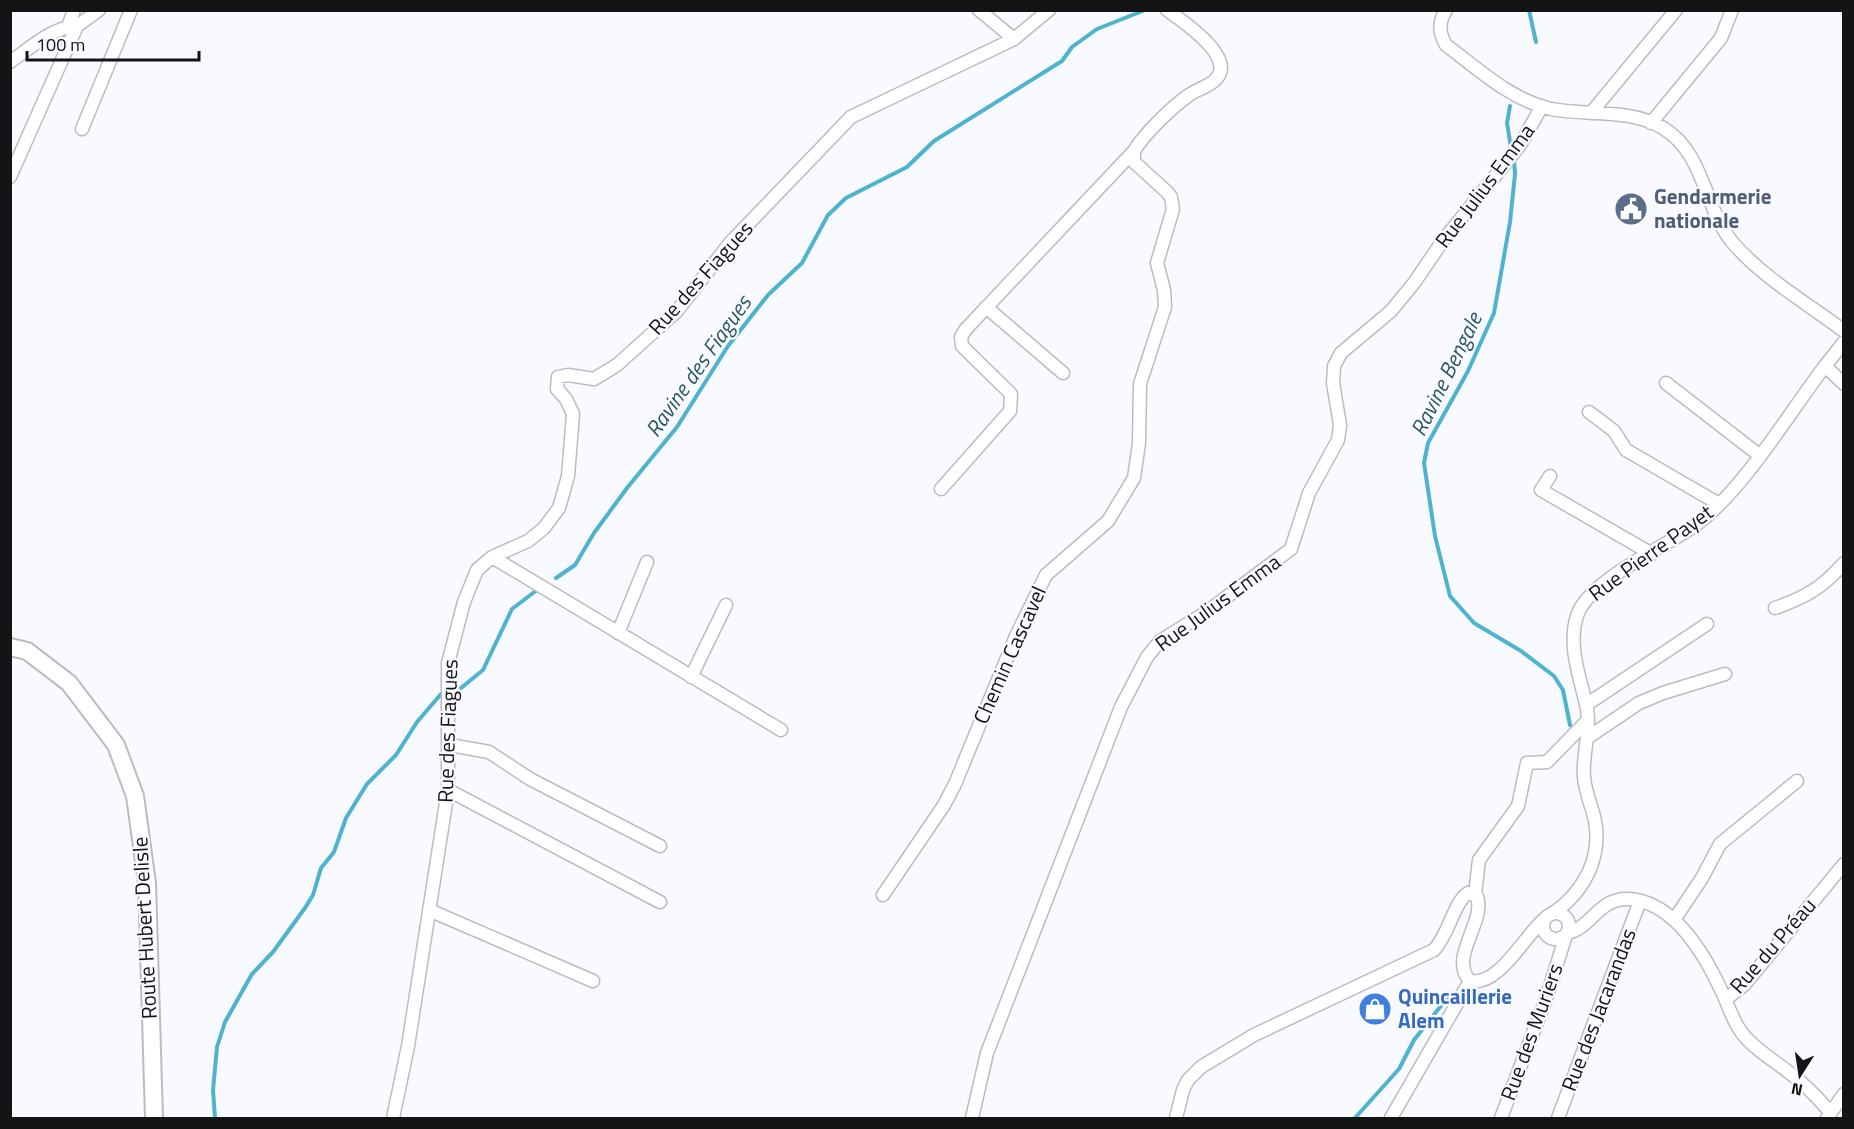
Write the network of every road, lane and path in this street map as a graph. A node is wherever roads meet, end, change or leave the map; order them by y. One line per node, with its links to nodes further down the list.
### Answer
1 (74, 10): 10 (street)
2 (99, 10): 10 (street)
3 (131, 10): 16 (street)
4 (979, 10): 11 (street)
5 (1049, 10): 11 (street, Rue des Fiagues)
6 (1167, 10): 17 (street)
7 (1446, 10): 13 (street)
8 (1676, 10): 14 (street)
9 (1732, 10): 15 (street)
10 (72, 26): 12 (street); 18 (street)
11 (1014, 39): 32 (street, Rue des Fiagues)
12 (10, 62)
13 (1542, 106): 14 (street); 67 (street, Rue Julius Emma)
14 (1591, 113): 15 (street)
15 (1652, 123): 20 (street)
16 (82, 129)
17 (1134, 151): 19 (street); 52 (street, Chemin Cascavel)
18 (10, 177)
19 (986, 308): 23 (street); 29 (street)
20 (1844, 331)
21 (1844, 342): 22 (street, Rue Pierre Payet)
22 (1825, 366): 25 (street); 27 (street, Rue Pierre Payet)
23 (1063, 373)
24 (1666, 383): 27 (street)
25 (1844, 384)
26 (1589, 412): 30 (street)
27 (1759, 455): 30 (street, Rue Pierre Payet)
28 (1551, 476): 31 (street)
29 (941, 489)
30 (1719, 504): 31 (street, Rue Pierre Payet)
31 (1652, 554): 42 (street, Rue Pierre Payet)
32 (492, 557): 38 (street); 46 (street, Rue des Fiagues)
33 (647, 562): 38 (street)
34 (1844, 562): 36 (street)
35 (726, 605): 41 (street)
36 (1775, 608)
37 (1707, 624): 42 (street)
38 (618, 633): 41 (street)
39 (10, 647): 65 (main road, Route Hubert Delisle)
40 (1725, 674): 45 (street)
41 (692, 677): 44 (street)
42 (1586, 705): 43 (street, Rue Pierre Payet)
43 (1588, 720): 45 (street, Rue Pierre Payet); 51 (street)
44 (781, 730)
45 (1587, 738): 58 (street, Rue Pierre Payet)
46 (450, 745): 48 (street, Rue des Fiagues); 49 (street)
47 (1797, 781): 57 (street)
48 (448, 790): 54 (street); 55 (street, Rue des Fiagues)
49 (660, 846)
50 (1844, 864): 62 (street, Rue du Préau)
51 (1475, 894): 61 (street); 68 (street)
52 (883, 895)
53 (1640, 901): 57 (street); 58 (street); 71 (street, Rue des Jacarandas)
54 (660, 902)
55 (429, 910): 60 (street); 66 (street, Rue des Fiagues)
56 (1550, 915): 58 (street); 58 (street); 59 (street)
57 (1674, 920): 62 (street)
58 (1562, 929): 59 (street); 70 (street, Rue des Muriers)
59 (1525, 943): 61 (street)
60 (593, 981)
61 (1470, 981): 69 (street)
62 (1726, 999): 64 (street)
63 (1844, 1094): 64 (street)
64 (1829, 1115)
65 (154, 1119)
66 (393, 1119)
67 (972, 1119)
68 (1176, 1119)
69 (1391, 1119)
70 (1501, 1119)
71 (1558, 1119)

